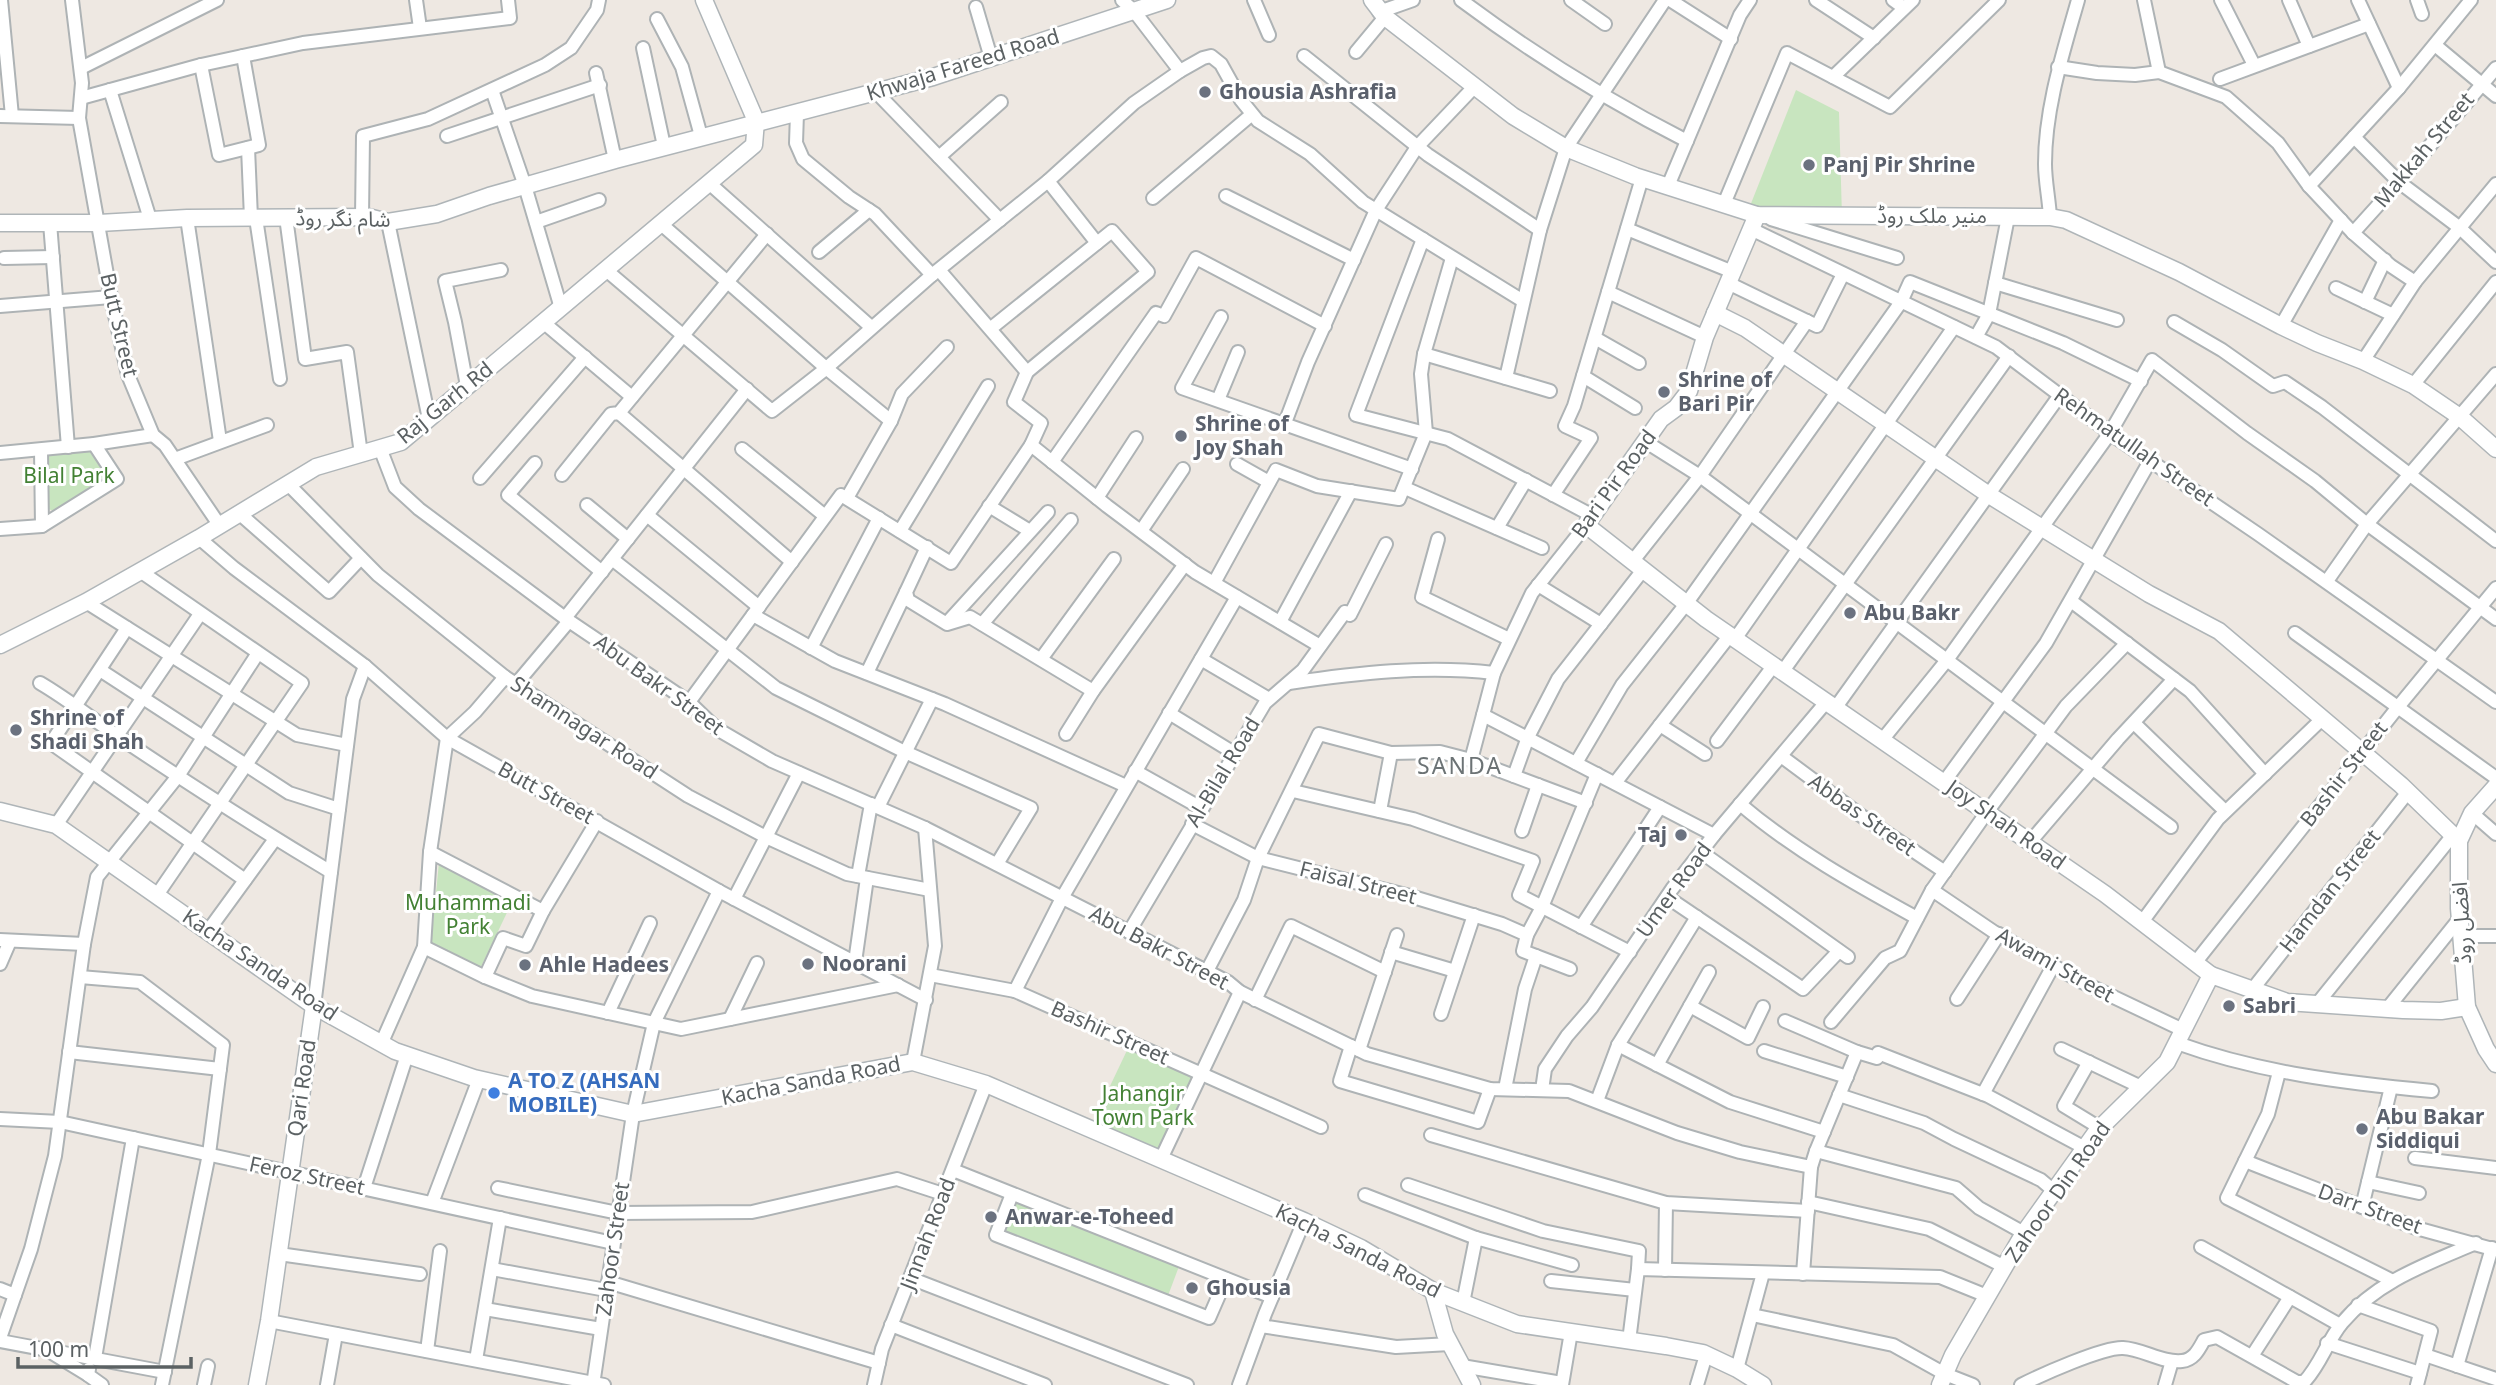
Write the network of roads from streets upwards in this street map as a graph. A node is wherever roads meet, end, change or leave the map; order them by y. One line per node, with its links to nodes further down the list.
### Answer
1 (1, 0): 65 (street)
2 (72, 0): 47 (street, Butt Street)
3 (217, 0): 47 (street)
4 (416, 0): 33 (street)
5 (508, 0): 33 (street)
6 (600, 0): 57 (street)
7 (704, 0): 68 (street)
8 (1167, 0): 26 (street, Khwaja Fareed Road)
9 (1254, 0): 34 (street)
10 (1413, 0): 28 (street)
11 (1461, 0): 59 (street)
12 (1571, 0): 31 (street)
13 (1667, 0): 36 (street); 59 (street)
14 (1750, 0): 36 (street)
15 (1816, 0): 35 (street)
16 (1893, 0): 25 (street)
17 (1999, 0): 51 (street)
18 (2078, 0): 46 (street)
19 (2144, 0): 50 (street)
20 (2221, 0): 45 (street)
21 (2289, 0): 38 (street)
22 (2358, 0): 32 (street)
23 (2417, 0): 29 (street)
24 (2471, 0): 37 (street)
25 (1909, 4): 35 (street)
26 (1128, 6): 43 (street, Khwaja Fareed Road); 49 (street)
27 (976, 7): 43 (street)
28 (1379, 10): 40 (street); 54 (street, منیر ملک روڈ)
29 (2422, 14)
30 (657, 19): 70 (street)
31 (1605, 24)
32 (2369, 24): 38 (street); 55 (street)
33 (419, 28): 41 (street)
34 (1269, 35)
35 (1874, 38): 51 (street)
36 (1731, 39): 72 (street)
37 (2435, 45): 53 (street); 55 (street)
38 (2309, 46): 45 (street)
39 (643, 48): 73 (street)
40 (1356, 52)
41 (243, 56): 44 (street); 75 (street)
42 (1304, 56): 74 (street)
43 (991, 58): 58 (street, Khwaja Fareed Road)
44 (201, 65): 56 (street); 75 (street)
45 (2254, 65): 52 (street)
46 (2058, 67): 50 (street); 95 (street)
47 (81, 68): 61 (street, Butt Street)
48 (2496, 68): 53 (street, Makkah Street)
49 (1180, 71): 64 (street); 80 (street)
50 (2159, 72): 86 (street)
51 (1833, 77): 90 (street)
52 (2220, 79)
53 (2481, 83): 60 (street); 82 (street, Makkah Street)
54 (1475, 86): 74 (street); 76 (street, منیر ملک روڈ)
55 (2399, 88): 71 (street)
56 (110, 90): 61 (street); 99 (street)
57 (492, 90): 67 (street); 93 (street)
58 (876, 92): 63 (street, Khwaja Fareed Road); 77 (street)
59 (1602, 93): 72 (street); 76 (street)
60 (2496, 96)
61 (81, 98): 66 (street, Butt Street)
62 (1001, 102): 77 (street)
63 (797, 113): 68 (street, Khwaja Fareed Road); 91 (street)
64 (1251, 115): 88 (street); 92 (street)
65 (6, 116): 66 (street)
66 (79, 118): 107 (street, Butt Street)
67 (502, 118): 69 (street); 78 (street); 84 (street)
68 (756, 121): 70 (street, شام نگر روڈ); 81 (street, Raj Garh Rd)
69 (447, 136)
70 (701, 136): 73 (street, شام نگر روڈ)
71 (2354, 137): 82 (street); 86 (street)
72 (1687, 141): 85 (street)
73 (664, 146): 78 (street, شام نگر روڈ)
74 (1417, 147): 92 (street); 111 (street)
75 (248, 148): 97 (street)
76 (1566, 148): 79 (street, منیر ملک روڈ); 111 (street)
77 (939, 157): 100 (street)
78 (615, 159): 84 (street, شام نگر روڈ)
79 (1642, 178): 85 (street, منیر ملک روڈ); 110 (street)
80 (1048, 181): 100 (street); 115 (street)
81 (709, 183): 108 (street, Raj Garh Rd); 113 (street)
82 (2399, 183): 109 (street); 112 (street, Makkah Street)
83 (2496, 184): 109 (street)
84 (525, 186): 102 (street, شام نگر روڈ); 103 (street)
85 (1668, 186): 90 (street, منیر ملک روڈ)
86 (2309, 187): 101 (street)
87 (1226, 196): 121 (street)
88 (1153, 198)
89 (599, 200): 103 (street)
90 (1724, 204): 104 (street, منیر ملک روڈ)
91 (869, 210): 116 (street); 126 (street)
92 (1376, 210): 114 (street); 121 (street)
93 (362, 217): 98 (street, شام نگر روڈ); 102 (street, شام نگر روڈ)
94 (2008, 217): 95 (street, منیر ملک روڈ); 104 (street, منیر ملک روڈ); 132 (street)
95 (2050, 217): 151 (street, منیر ملک روڈ)
96 (187, 218): 97 (street, شام نگر روڈ); 99 (street, شام نگر روڈ); 195 (street)
97 (254, 218): 98 (street, شام نگر روڈ); 172 (street)
98 (286, 218): 205 (street)
99 (150, 219): 107 (street, شام نگر روڈ)
100 (1000, 220): 126 (street)
101 (2341, 220): 112 (street); 151 (street)
102 (387, 222): 186 (street)
103 (536, 222): 141 (street)
104 (1754, 222): 120 (street); 127 (street, Rehmatullah Street); 128 (street, Bari Pir Road)
105 (0, 223): 106 (street, شام نگر روڈ)
106 (50, 223): 107 (street, شام نگر روڈ); 117 (street)
107 (99, 223): 135 (street, Butt Street)
108 (660, 223): 125 (street, Raj Garh Rd); 129 (street)
109 (2460, 228): 123 (street); 130 (street)
110 (1627, 229): 128 (street); 134 (street)
111 (1540, 230): 136 (street)
112 (2353, 233): 122 (street)
113 (767, 234): 129 (street); 152 (street)
114 (1423, 239): 119 (street); 191 (street)
115 (1097, 243): 154 (street); 168 (street)
116 (818, 252)
117 (53, 257): 118 (street); 137 (street)
118 (4, 258)
119 (1452, 258): 136 (street); 161 (street)
120 (1897, 258)
121 (1354, 260): 150 (street)
122 (2385, 260): 130 (street); 139 (street)
123 (2496, 262)
124 (501, 270): 175 (street)
125 (606, 270): 141 (street, Raj Garh Rd); 155 (street)
126 (936, 272): 152 (street); 154 (street)
127 (1843, 274): 138 (street, Rehmatullah Street); 147 (street)
128 (1730, 277): 142 (street, Bari Pir Road); 147 (street)
129 (727, 282): 155 (street); 167 (street)
130 (2415, 282): 144 (street)
131 (2496, 282): 174 (street)
132 (1995, 283): 143 (street); 146 (street)
133 (2336, 288): 139 (street)
134 (1608, 292): 156 (street); 158 (street)
135 (110, 297): 137 (street); 193 (street, Butt Street)
136 (1523, 301): 171 (street)
137 (55, 302): 140 (street); 199 (street)
138 (1901, 302): 143 (street); 153 (street, Rehmatullah Street); 179 (street)
139 (2365, 302): 144 (street)
140 (0, 306)
141 (561, 307): 148 (street, Raj Garh Rd)
142 (1716, 313): 156 (street, Bari Pir Road); 162 (street)
143 (1989, 314): 157 (street); 173 (street)
144 (2393, 315): 165 (street)
145 (1221, 317): 182 (street)
146 (2117, 320)
147 (1807, 321): 162 (street)
148 (543, 322): 164 (street); 175 (street, Raj Garh Rd)
149 (2174, 322): 215 (street)
150 (1325, 326): 188 (street); 209 (street)
151 (2280, 326): 165 (street, منیر ملک روڈ)
152 (872, 327): 167 (street)
153 (1954, 327): 157 (street, Rehmatullah Street); 190 (street)
154 (990, 329): 168 (street)
155 (683, 335): 177 (street); 181 (street)
156 (1705, 337): 196 (street, Bari Pir Road)
157 (1976, 337): 163 (street, Rehmatullah Street)
158 (1595, 338): 166 (street); 170 (street)
159 (947, 347): 187 (street)
160 (1238, 352): 182 (street)
161 (1424, 354): 171 (street); 191 (street)
162 (1784, 355): 179 (street); 217 (street)
163 (2008, 356): 180 (street, Rehmatullah Street); 206 (street)
164 (585, 357): 181 (street); 218 (street)
165 (2363, 361): 174 (street, منیر ملک روڈ)
166 (1639, 363)
167 (826, 368): 177 (street); 187 (street)
168 (1027, 372): 198 (street)
169 (2496, 374): 185 (street)
170 (1583, 376): 183 (street); 224 (street)
171 (1506, 378): 178 (street)
172 (280, 379)
173 (2141, 381): 192 (street); 238 (street)
174 (2413, 385): 185 (street, منیر ملک روڈ)
175 (467, 386): 186 (street, Raj Garh Rd)
176 (988, 386): 244 (street)
177 (747, 389): 214 (street)
178 (1550, 391)
179 (1837, 392): 190 (street); 231 (street)
180 (2060, 396): 192 (street, Rehmatullah Street); 225 (street, Umer Road)
181 (632, 397): 184 (street)
182 (1218, 400): 188 (street)
183 (1635, 408)
184 (619, 413): 214 (street); 216 (street)
185 (2460, 417): 202 (street, منیر ملک روڈ); 215 (street)
186 (429, 419): 200 (street, Raj Garh Rd)
187 (891, 421): 226 (street)
188 (1285, 423): 213 (street)
189 (267, 425): 195 (street)
190 (1886, 425): 206 (street); 254 (street)
191 (1426, 433): 213 (street); 219 (street)
192 (2109, 433): 208 (street, Rehmatullah Street); 241 (street)
193 (153, 435): 197 (street); 207 (street, Butt Street)
194 (1136, 438): 227 (street)
195 (220, 441): 207 (street)
196 (1646, 442): 217 (street); 237 (street, Bari Pir Road)
197 (94, 444): 199 (street); 239 (street)
198 (1031, 445): 209 (street); 229 (street)
199 (68, 447): 203 (street)
200 (380, 448): 205 (street, Raj Garh Rd); 278 (street, Abu Bakr Street)
201 (742, 449): 234 (street)
202 (2496, 449)
203 (41, 450): 204 (street); 239 (street)
204 (0, 453)
205 (361, 454): 221 (street, Raj Garh Rd)
206 (1936, 458): 225 (street); 266 (street)
207 (175, 459): 240 (street, Butt Street)
208 (2150, 461): 258 (street); 264 (street, Rehmatullah Street)
209 (1052, 462): 227 (street)
210 (535, 463): 263 (street)
211 (1237, 464): 220 (street)
212 (1183, 469): 246 (street)
213 (1412, 469): 222 (street)
214 (683, 470): 233 (street); 259 (street)
215 (2409, 474): 238 (street); 250 (street)
216 (562, 475)
217 (1700, 476): 231 (street); 261 (street)
218 (480, 478)
219 (1526, 480): 224 (street); 242 (street)
220 (1269, 482): 223 (street); 265 (street)
221 (288, 484): 232 (street, Raj Garh Rd); 255 (street, Shamnagar Road)
222 (1405, 488): 223 (street); 242 (street)
223 (1351, 491): 279 (street)
224 (1553, 495): 237 (street)
225 (1989, 495): 241 (street); 280 (street, Umer Road)
226 (847, 498): 234 (street); 235 (street)
227 (1097, 498): 246 (street)
228 (587, 505): 248 (street)
229 (989, 506): 245 (street); 252 (street)
230 (1048, 512): 245 (street)
231 (1750, 513): 254 (street); 273 (street)
232 (240, 514): 240 (street, Raj Garh Rd); 255 (street)
233 (647, 515): 248 (street); 275 (street)
234 (825, 516): 259 (street)
235 (879, 518): 244 (street); 291 (street)
236 (1071, 520): 282 (street)
237 (1590, 521): 261 (street, Joy Shah Road); 267 (street, Bari Pir Road)
238 (2367, 524): 264 (street); 274 (street)
239 (43, 526): 243 (street)
240 (220, 526): 247 (street, Raj Garh Rd)
241 (2042, 527): 258 (street); 298 (street)
242 (1497, 528): 253 (street)
243 (0, 529)
244 (900, 531): 252 (street)
245 (1030, 531): 281 (street)
246 (1141, 531): 260 (street)
247 (199, 538): 262 (street, Raj Garh Rd); 299 (street, Butt Street)
248 (628, 539): 256 (street)
249 (1438, 539): 287 (street)
250 (2496, 541)
251 (1386, 544): 290 (street, Al-Bilal Road)
252 (927, 547): 269 (street)
253 (1542, 548)
254 (1798, 549): 266 (street); 286 (street)
255 (361, 558): 305 (street, Shamnagar Road)
256 (612, 559): 263 (street); 292 (street)
257 (1114, 559): 295 (street)
258 (2094, 560): 271 (street); 321 (street)
259 (792, 562): 275 (street)
260 (1185, 564): 265 (street); 308 (street)
261 (1638, 566): 273 (street, Joy Shah Road); 283 (street)
262 (141, 571): 272 (street, Raj Garh Rd); 276 (street)
263 (602, 572): 278 (street)
264 (2327, 581): 297 (street, Rehmatullah Street)
265 (1214, 583): 270 (street)
266 (1845, 584): 280 (street); 300 (street)
267 (1538, 585): 283 (street); 287 (street, Bari Pir Road)
268 (2496, 588): 274 (street, Bashir Street)
269 (906, 592): 281 (street); 302 (street)
270 (1237, 597): 279 (street); 296 (street)
271 (2071, 601): 288 (street); 314 (street)
272 (86, 602): 284 (street); 289 (street, Raj Garh Rd)
273 (1686, 604): 286 (street, Joy Shah Road); 341 (street)
274 (2482, 607): 277 (street); 297 (street, Bashir Street)
275 (756, 611): 291 (street); 292 (street)
276 (200, 614): 293 (street); 294 (street)
277 (2496, 619)
278 (567, 620): 305 (street); 313 (street, Abu Bakr Street)
279 (1280, 622): 290 (street)
280 (1897, 623): 298 (street); 317 (street, Umer Road)
281 (947, 624): 282 (street)
282 (982, 624): 295 (street)
283 (1601, 624): 329 (street)
284 (127, 628): 294 (street); 301 (street)
285 (2295, 633): 318 (street)
286 (1732, 637): 300 (street, Joy Shah Road); 324 (street)
287 (1509, 639): 303 (street, Bari Pir Road)
288 (2127, 643): 304 (street); 326 (street)
289 (0, 645)
290 (1320, 646): 307 (street, Al-Bilal Road)
291 (811, 648): 302 (street)
292 (727, 651): 313 (street); 334 (street)
293 (258, 653): 309 (street); 322 (street)
294 (172, 656): 309 (street); 310 (street)
295 (1041, 659): 308 (street)
296 (1200, 659): 312 (street); 319 (street)
297 (2436, 659): 315 (street, Rehmatullah Street); 318 (street, Bashir Street)
298 (1947, 660): 314 (street); 331 (street)
299 (365, 666): 330 (street, Butt Street); 333 (street, Qari Road)
300 (1778, 668): 317 (street, Joy Shah Road); 332 (street)
301 (100, 670): 310 (street); 316 (street)
302 (867, 673): 311 (street)
303 (1494, 673): 307 (street); 320 (street, Bari Pir Road)
304 (2174, 679): 323 (street); 348 (street)
305 (511, 680): 330 (street); 380 (street, Shamnagar Road)
306 (40, 683): 316 (street)
307 (1287, 684): 312 (street, Al-Bilal Road)
308 (1093, 691): 325 (street)
309 (232, 694): 322 (street); 328 (street)
310 (143, 698): 327 (street); 328 (street)
311 (932, 699): 334 (street); 355 (street)
312 (1269, 699): 336 (street, Al-Bilal Road)
313 (689, 702): 346 (street, Abu Bakr Street)
314 (2003, 702): 326 (street); 352 (street)
315 (2496, 702)
316 (75, 704): 327 (street); 345 (street)
317 (1832, 704): 331 (street, Joy Shah Road); 339 (street, Umer Road)
318 (2398, 707): 335 (street, Bashir Street); 351 (street)
319 (1169, 713): 336 (street); 344 (street)
320 (1483, 715): 329 (street); 340 (street, Bari Pir Road)
321 (2322, 719): 335 (street); 348 (street)
322 (276, 722): 333 (street); 342 (street)
323 (2134, 723): 343 (street); 369 (street)
324 (1660, 725): 338 (street); 353 (street)
325 (1066, 734)
326 (2047, 734): 343 (street); 368 (street)
327 (117, 736): 345 (street); 349 (street)
328 (204, 737): 342 (street); 349 (street)
329 (1528, 737): 341 (street); 350 (street)
330 (447, 738): 372 (street, Butt Street); 385 (street)
331 (1882, 740): 352 (street, Joy Shah Road)
332 (1717, 741)
333 (347, 745): 365 (street, Qari Road)
334 (905, 752): 362 (street); 389 (street)
335 (2362, 752): 358 (street); 425 (street, Bashir Street)
336 (1234, 753): 364 (street, Al-Bilal Road)
337 (1391, 753): 340 (street); 357 (street); 367 (street)
338 (1706, 754)
339 (1781, 756): 361 (street, Umer Road); 391 (street, Abbas Street)
340 (1471, 760): 350 (street)
341 (1576, 763): 347 (street)
342 (247, 764): 359 (street); 365 (street)
343 (2092, 768): 375 (street); 383 (street)
344 (1135, 771): 355 (street); 364 (street)
345 (92, 772): 370 (street); 374 (street)
346 (799, 773): 362 (street, Abu Bakr Street); 380 (street)
347 (1597, 774): 353 (street); 360 (street)
348 (2265, 774): 369 (street)
349 (178, 776): 359 (street); 370 (street)
350 (1514, 776): 354 (street)
351 (2496, 778)
352 (1944, 782): 368 (street, Joy Shah Road)
353 (1615, 783): 363 (street)
354 (1538, 785): 360 (street); 377 (street)
355 (1126, 786): 399 (street)
356 (2496, 786): 371 (street, افضل روڈ)
357 (1293, 791): 367 (street); 387 (street)
358 (2408, 792): 381 (street); 438 (street, Hamdan Street)
359 (220, 803): 382 (street); 384 (street)
360 (1586, 803): 401 (street)
361 (1740, 804): 379 (street, Umer Road); 405 (street)
362 (874, 806): 376 (street, Abu Bakr Street); 392 (street)
363 (1660, 807): 379 (street); 409 (street)
364 (1201, 808): 373 (street, Al-Bilal Road)
365 (339, 809): 390 (street, Qari Road)
366 (0, 811): 374 (street, Kacha Sanda Road)
367 (1380, 811): 401 (street)
368 (1987, 811): 383 (street, Joy Shah Road); 391 (street)
369 (2225, 811): 407 (street)
370 (149, 812): 384 (street); 388 (street)
371 (2472, 813): 378 (street); 381 (street, افضل روڈ)
372 (597, 821): 396 (street, Butt Street); 402 (street)
373 (1192, 824): 387 (street, Faisal Street); 411 (street, Al-Bilal Road)
374 (56, 825): 388 (street, Kacha Sanda Road)
375 (2171, 827)
376 (925, 828): 389 (street, Abu Bakr Street); 394 (street)
377 (1522, 831)
378 (2496, 834)
379 (1714, 835): 386 (street, Umer Road)
380 (766, 836): 392 (street, Shamnagar Road); 400 (street)
381 (2456, 838): 406 (street, افضل روڈ); 444 (street)
382 (275, 839): 390 (street); 393 (street)
383 (2030, 842): 407 (street, Joy Shah Road)
384 (192, 843): 393 (street); 397 (street)
385 (430, 852): 402 (street); 419 (street)
386 (1701, 852): 398 (street, Umer Road); 404 (street)
387 (1258, 858): 403 (street, Faisal Street); 429 (street)
388 (110, 862): 397 (street, Kacha Sanda Road); 418 (street)
389 (996, 864): 399 (street, Abu Bakr Street)
390 (331, 872): 445 (street, Qari Road)
391 (1945, 872): 395 (street)
392 (862, 877): 394 (street, Shamnagar Road); 423 (street)
393 (245, 880): 410 (street)
394 (930, 890): 433 (street)
395 (1932, 890): 405 (street); 412 (street, Awami Street)
396 (719, 891): 400 (street, Butt Street); 455 (street, Zahoor Street)
397 (157, 895): 410 (street, Kacha Sanda Road)
398 (1667, 897): 404 (street); 421 (street, Umer Road)
399 (1062, 898): 411 (street, Abu Bakr Street); 439 (street)
400 (734, 899): 423 (street, Butt Street)
401 (1542, 907): 409 (street); 414 (street)
402 (543, 911): 436 (street)
403 (1474, 915): 414 (street, Faisal Street); 430 (street)
404 (1697, 917): 458 (street)
405 (1917, 918): 454 (street)
406 (2460, 918): 415 (street, افضل روڈ); 449 (street)
407 (2142, 922): 425 (street, Joy Shah Road)
408 (650, 923): 450 (street)
409 (1581, 927): 421 (street)
410 (208, 931): 445 (street, Kacha Sanda Road)
411 (1129, 932): 429 (street, Abu Bakr Street)
412 (1999, 934): 427 (street, Awami Street); 441 (street)
413 (1397, 935): 420 (street)
414 (1527, 935): 422 (street)
415 (2461, 936): 416 (street); 448 (street, افضل روڈ)
416 (2496, 936)
417 (5, 941): 418 (street); 426 (street)
418 (84, 944): 435 (street)
419 (424, 947): 436 (street); 457 (street)
420 (1391, 952): 430 (street); 431 (street)
421 (1630, 952): 479 (street, Umer Road)
422 (1536, 956): 428 (street); 478 (street)
423 (855, 962): 437 (street, Butt Street)
424 (757, 963): 452 (street)
425 (2195, 963): 434 (street, Joy Shah Road)
426 (0, 964)
427 (2053, 965): 456 (street, Awami Street); 481 (street)
428 (1570, 969)
429 (1207, 971): 440 (street, Abu Bakr Street)
430 (1455, 971): 451 (street)
431 (1385, 972): 443 (street); 459 (street)
432 (1709, 972): 446 (street)
433 (930, 975): 439 (street, Bashir Street); 442 (street)
434 (2211, 975): 438 (street, Joy Shah Road); 456 (street, Zahoor Din Road)
435 (80, 976): 462 (street); 469 (street)
436 (485, 977): 450 (street)
437 (898, 985): 442 (street, Butt Street); 452 (street)
438 (2252, 990): 444 (street, Joy Shah Road)
439 (1015, 991): 471 (street, Bashir Street)
440 (1240, 992): 443 (street, Abu Bakr Street); 471 (street)
441 (1957, 999)
442 (926, 1000): 465 (street)
443 (1255, 1000): 459 (street, Abu Bakr Street)
444 (2318, 1004): 449 (street, Joy Shah Road)
445 (314, 1006): 457 (street, Kacha Sanda Road); 501 (street, Qari Road)
446 (1690, 1006): 447 (street); 468 (street)
447 (1763, 1007)
448 (2466, 1007): 449 (street, Joy Shah Road); 467 (street, افضل روڈ)
449 (2386, 1009)
450 (608, 1013): 455 (street)
451 (1441, 1014)
452 (730, 1019): 455 (street)
453 (1785, 1021): 463 (street)
454 (1831, 1022)
455 (654, 1023): 484 (street, Zahoor Street)
456 (2180, 1037): 470 (street, Awami Street); 475 (street, Zahoor Din Road)
457 (382, 1042): 464 (street, Kacha Sanda Road)
458 (1618, 1045): 468 (street); 483 (street)
459 (1355, 1048): 477 (street, Abu Bakr Street); 477 (street)
460 (2061, 1049): 466 (street)
461 (1764, 1051): 472 (street)
462 (69, 1052): 469 (street); 486 (street)
463 (1857, 1052): 472 (street); 481 (street)
464 (407, 1055): 473 (street, Kacha Sanda Road); 504 (street)
465 (913, 1062): 474 (street, Kacha Sanda Road); 484 (street, Kacha Sanda Road)
466 (2089, 1062): 475 (street); 488 (street)
467 (2496, 1063)
468 (1657, 1065): 489 (street)
469 (220, 1069): 494 (street)
470 (2279, 1072): 476 (street, Awami Street); 497 (street)
471 (1200, 1075): 487 (street, Bashir Street); 496 (street)
472 (1847, 1077): 482 (street)
473 (480, 1079): 484 (street, Kacha Sanda Road); 511 (street)
474 (986, 1084): 496 (street, Kacha Sanda Road); 500 (street, Jinnah Road)
475 (2141, 1087): 488 (street, Zahoor Din Road)
476 (2391, 1087): 480 (street, Awami Street); 502 (street)
477 (1490, 1089): 478 (street, Abu Bakr Street)
478 (1505, 1089): 479 (street, Abu Bakr Street)
479 (1542, 1090): 483 (street, Abu Bakr Street)
480 (2432, 1091)
481 (1983, 1094): 492 (street)
482 (1839, 1095): 489 (street); 506 (street)
483 (1597, 1101): 498 (street, Abu Bakr Street)
484 (633, 1114): 515 (street, Zahoor Street)
485 (0, 1119): 486 (street, Feroz Street)
486 (60, 1122): 491 (street, Feroz Street); 542 (street)
487 (1321, 1127)
488 (2100, 1128): 492 (street, Zahoor Din Road)
489 (1824, 1132): 493 (street)
490 (1431, 1135): 512 (street)
491 (134, 1138): 494 (street, Feroz Street); 566 (street)
492 (2085, 1148): 506 (street, Zahoor Din Road)
493 (1816, 1151): 498 (street); 518 (street)
494 (209, 1154): 501 (street, Feroz Street); 574 (street)
495 (2415, 1157): 499 (street)
496 (1161, 1159): 517 (street, Kacha Sanda Road)
497 (2245, 1161): 514 (street, Darr Street); 536 (street)
498 (1811, 1167): 513 (street)
499 (2496, 1168)
500 (953, 1170): 508 (street, Jinnah Road); 509 (street)
501 (291, 1172): 504 (street, Feroz Street); 525 (street, Qari Road)
502 (2368, 1182): 507 (street); 514 (street)
503 (1408, 1185): 529 (street)
504 (364, 1188): 511 (street, Feroz Street)
505 (499, 1188): 515 (street)
506 (2054, 1191): 518 (street, Zahoor Din Road)
507 (2419, 1193)
508 (943, 1194): 515 (street); 534 (street, Jinnah Road)
509 (1012, 1194): 535 (street); 535 (street)
510 (1365, 1195): 519 (street)
511 (432, 1203): 516 (street, Feroz Street)
512 (1666, 1203): 513 (street); 530 (street)
513 (1808, 1207): 527 (street); 533 (street)
514 (2362, 1207): 521 (street, Darr Street)
515 (618, 1213): 520 (street, Zahoor Street)
516 (500, 1218): 520 (street, Feroz Street); 528 (street)
517 (1304, 1221): 541 (street, Kacha Sanda Road); 544 (street)
518 (2024, 1233): 527 (street, Zahoor Din Road)
519 (1476, 1238): 526 (street); 546 (street)
520 (613, 1242): 538 (street, Zahoor Street)
521 (2476, 1243): 523 (street, Darr Street); 536 (street)
522 (2201, 1247): 545 (street)
523 (2494, 1249): 572 (street)
524 (440, 1251): 562 (street)
525 (279, 1254): 531 (street); 550 (street, Qari Road)
526 (1572, 1265)
527 (2005, 1267): 543 (street, Zahoor Din Road)
528 (492, 1269): 538 (street); 548 (street)
529 (1638, 1269): 530 (street); 540 (street)
530 (1665, 1270): 532 (street)
531 (420, 1273)
532 (1763, 1273): 533 (street); 549 (street)
533 (1803, 1274): 543 (street)
534 (910, 1278): 551 (street, Jinnah Road); 588 (street)
535 (1226, 1279): 544 (street)
536 (2391, 1280): 547 (street)
537 (1551, 1281): 540 (street)
538 (607, 1286): 554 (street, Zahoor Street); 569 (street)
539 (0, 1289): 542 (street)
540 (1635, 1290): 558 (street)
541 (1433, 1291): 546 (street, Kacha Sanda Road); 560 (street)
542 (15, 1295): 557 (street)
543 (1987, 1296): 576 (street, Zahoor Din Road)
544 (1272, 1297): 553 (street)
545 (2290, 1297): 552 (street); 565 (street)
546 (1463, 1303): 555 (street, Kacha Sanda Road)
547 (2358, 1305): 552 (street); 564 (street)
548 (485, 1309): 554 (street); 567 (street)
549 (1752, 1315): 573 (street); 576 (street)
550 (269, 1321): 556 (street); 584 (street, Qari Road)
551 (891, 1325): 569 (street, Jinnah Road); 587 (street)
552 (2340, 1325): 559 (street)
553 (1261, 1326): 560 (street); 589 (street)
554 (601, 1329): 579 (street, Zahoor Street)
555 (1571, 1332): 558 (street, Kacha Sanda Road); 580 (street)
556 (336, 1334): 562 (street); 585 (street)
557 (0, 1340): 561 (street)
558 (1629, 1341): 563 (street, Kacha Sanda Road)
559 (2327, 1343): 565 (street); 577 (street)
560 (1450, 1344): 571 (street)
561 (46, 1349): 566 (street); 575 (street)
562 (428, 1351): 567 (street)
563 (1706, 1355): 573 (street, Kacha Sanda Road); 591 (street)
564 (2425, 1355): 572 (street); 577 (street)
565 (2252, 1356): 568 (street)
566 (94, 1358): 574 (street); 575 (street)
567 (476, 1360): 579 (street)
568 (2172, 1361): 594 (street); 595 (street)
569 (879, 1363): 586 (street, Jinnah Road)
570 (208, 1366): 583 (street)
571 (1462, 1366): 580 (street); 590 (street)
572 (2457, 1366): 578 (street)
573 (1737, 1369): 592 (street, Kacha Sanda Road)
574 (165, 1371): 582 (street)
575 (88, 1375): 581 (street)
576 (1943, 1379): 593 (street)
577 (2418, 1379)
578 (2496, 1379)
579 (597, 1384)
580 (1562, 1384)
581 (102, 1385)
582 (162, 1385)
583 (204, 1385)
584 (257, 1385)
585 (327, 1385)
586 (874, 1385)
587 (1045, 1385)
588 (1187, 1385)
589 (1240, 1385)
590 (1472, 1385)
591 (1697, 1385)
592 (1763, 1385)
593 (1973, 1385)
594 (2021, 1385)
595 (2165, 1385)

